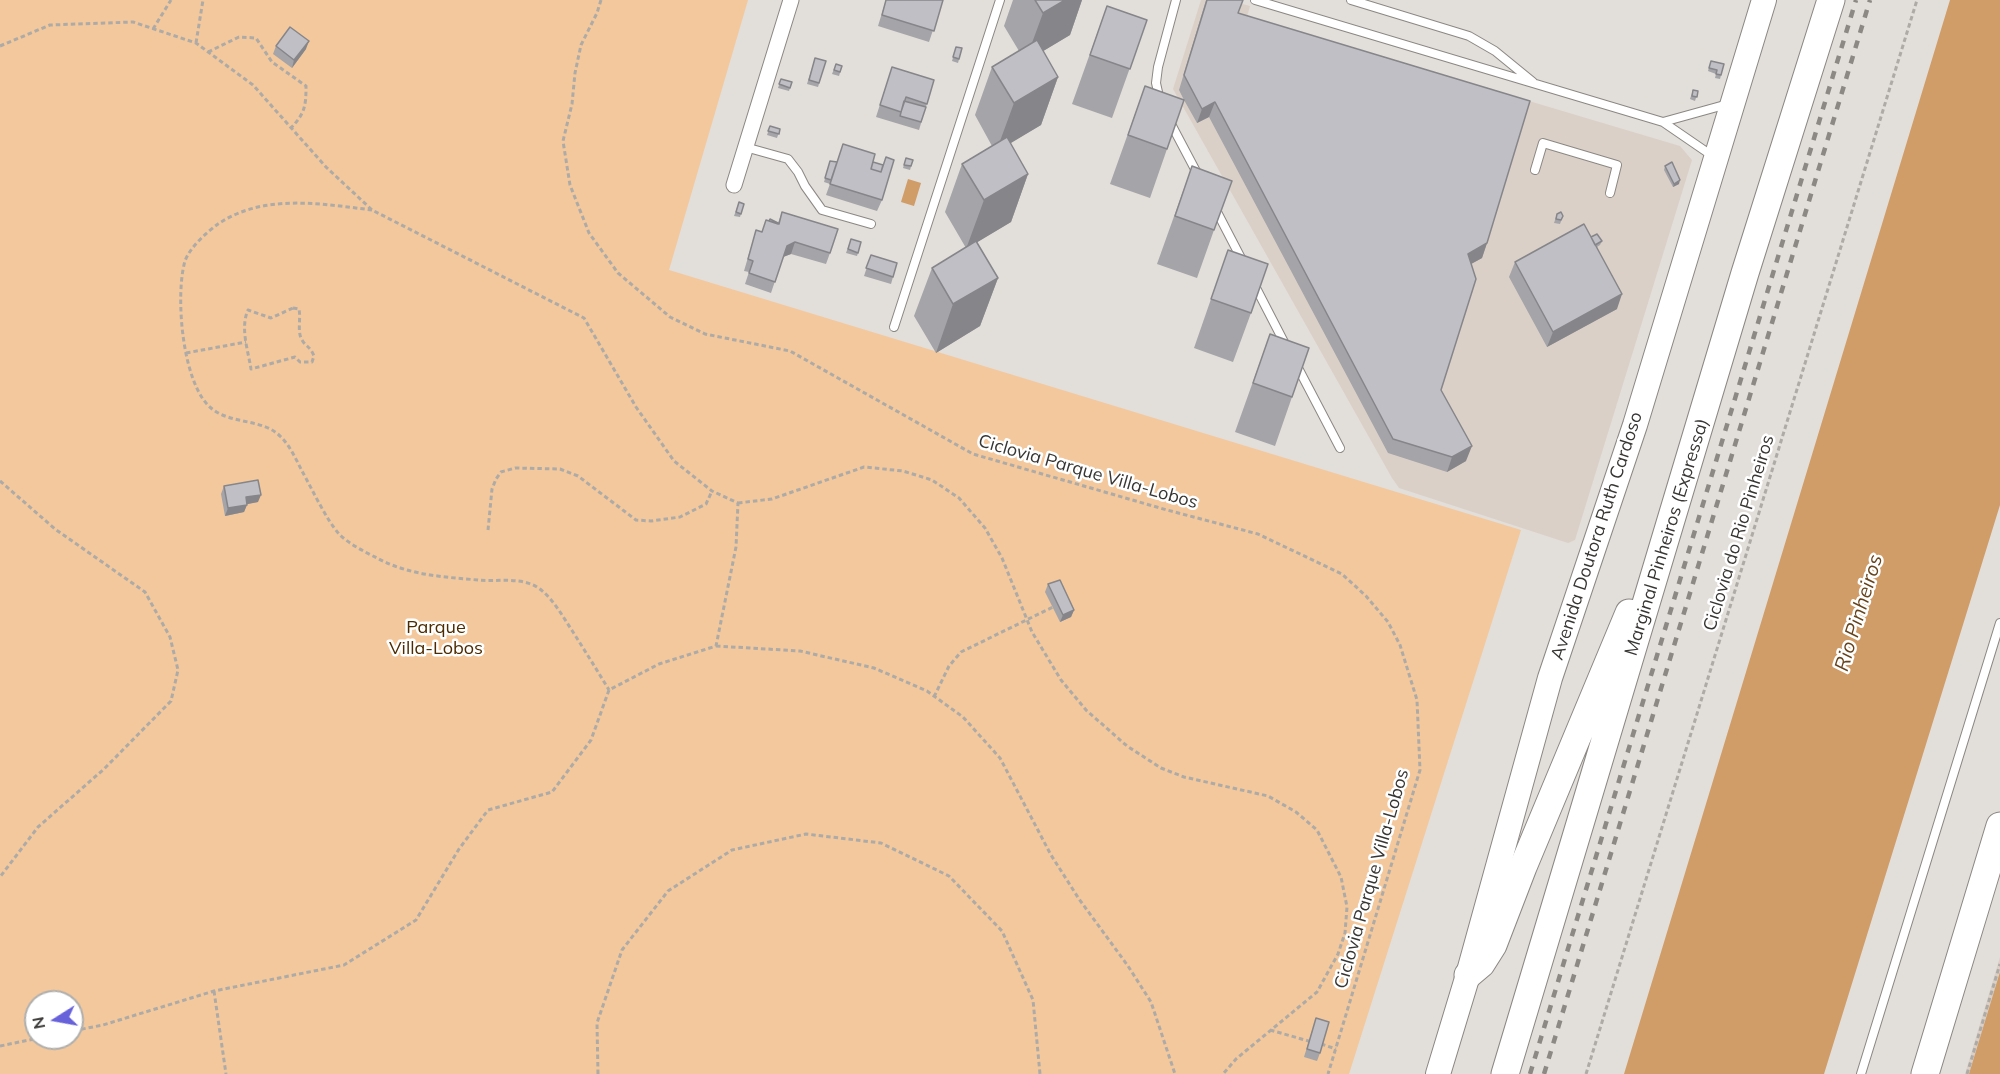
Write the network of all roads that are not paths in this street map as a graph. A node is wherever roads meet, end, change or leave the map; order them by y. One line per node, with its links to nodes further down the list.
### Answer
1 (791, 0): 11 (street)
2 (1000, 0): 21 (lane)
3 (1176, 0): 15 (lane)
4 (1255, 0): 8 (lane)
5 (1351, 0): 8 (lane)
6 (1764, 0): 9 (highway, Avenida Doutora Ruth Cardoso)
7 (1831, 0): 23 (highway, Marginal Pinheiros (Expressa))
8 (1536, 85): 10 (lane)
9 (1733, 103): 10 (lane); 12 (highway, Avenida Doutora Ruth Cardoso)
10 (1663, 122): 12 (lane)
11 (745, 147): 14 (street); 18 (lane)
12 (1716, 159): 26 (highway, Avenida Doutora Ruth Cardoso)
13 (1535, 170): 16 (lane)
14 (734, 185)
15 (1204, 187)
16 (1610, 193)
17 (1209, 198): 19 (lane)
18 (871, 224)
19 (1247, 270)
20 (1253, 281): 22 (lane)
21 (894, 327)
22 (1340, 448)
23 (1674, 516): 26 (highway); 28 (highway, Marginal Pinheiros (Expressa))
24 (2000, 623): 29 (lane)
25 (2000, 826): 30 (highway)
26 (1468, 975): 27 (highway, Avenida Doutora Ruth Cardoso)
27 (1438, 1074)
28 (1506, 1074)
29 (1861, 1074)
30 (1924, 1074)

